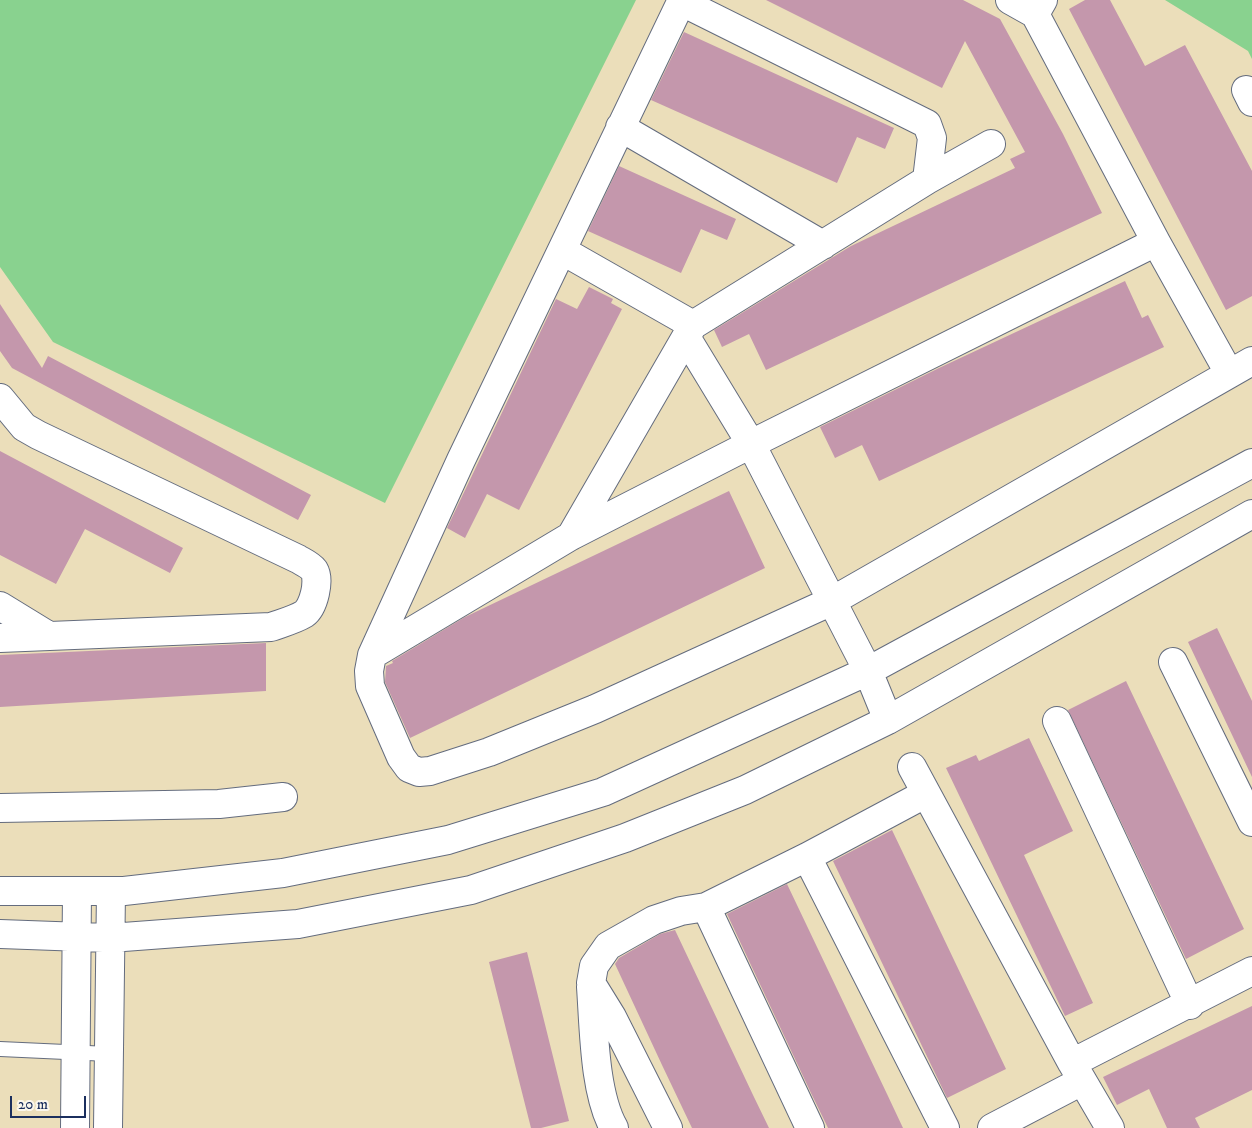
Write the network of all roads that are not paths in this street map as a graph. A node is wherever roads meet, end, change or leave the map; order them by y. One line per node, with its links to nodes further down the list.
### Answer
1 (1010, 0): 3 (street)
2 (682, 1): 4 (street); 6 (street)
3 (1039, 7): 7 (street)
4 (620, 127): 8 (street); 9 (street)
5 (991, 144): 6 (street)
6 (927, 180): 8 (street)
7 (1156, 242): 11 (street); 13 (street)
8 (823, 245): 10 (street)
9 (563, 251): 10 (street); 21 (street)
10 (690, 331): 13 (street); 16 (street)
11 (1241, 367): 17 (street)
12 (0, 398): 19 (street)
13 (751, 444): 16 (street); 17 (street)
14 (1252, 463): 23 (street)
15 (1252, 514): 24 (street)
16 (571, 536): 21 (street)
17 (832, 601): 21 (street); 23 (street)
18 (0, 606): 19 (street)
19 (49, 636): 20 (street)
20 (0, 638)
21 (372, 655)
22 (1173, 662): 30 (street)
23 (868, 670): 24 (street); 34 (street)
24 (888, 720): 38 (street)
25 (1057, 721): 41 (street)
26 (912, 767): 27 (street)
27 (925, 794): 31 (street); 45 (street)
28 (283, 798): 29 (street)
29 (0, 808)
30 (1252, 822)
31 (807, 857): 35 (street); 51 (street)
32 (0, 891): 33 (street)
33 (77, 891): 34 (street); 37 (street)
34 (112, 891): 38 (street)
35 (706, 907): 40 (street); 50 (street)
36 (0, 934): 37 (street)
37 (77, 937): 38 (street); 43 (street)
38 (110, 938): 44 (street)
39 (1252, 971): 41 (street)
40 (591, 983): 48 (street); 49 (street)
41 (1190, 1005): 45 (street)
42 (0, 1049): 43 (lane)
43 (76, 1052): 44 (lane); 46 (street)
44 (109, 1054): 47 (street)
45 (1077, 1072): 52 (street); 53 (street)
46 (75, 1128)
47 (108, 1128)
48 (614, 1128)
49 (668, 1128)
50 (810, 1128)
51 (945, 1128)
52 (992, 1128)
53 (1110, 1128)

